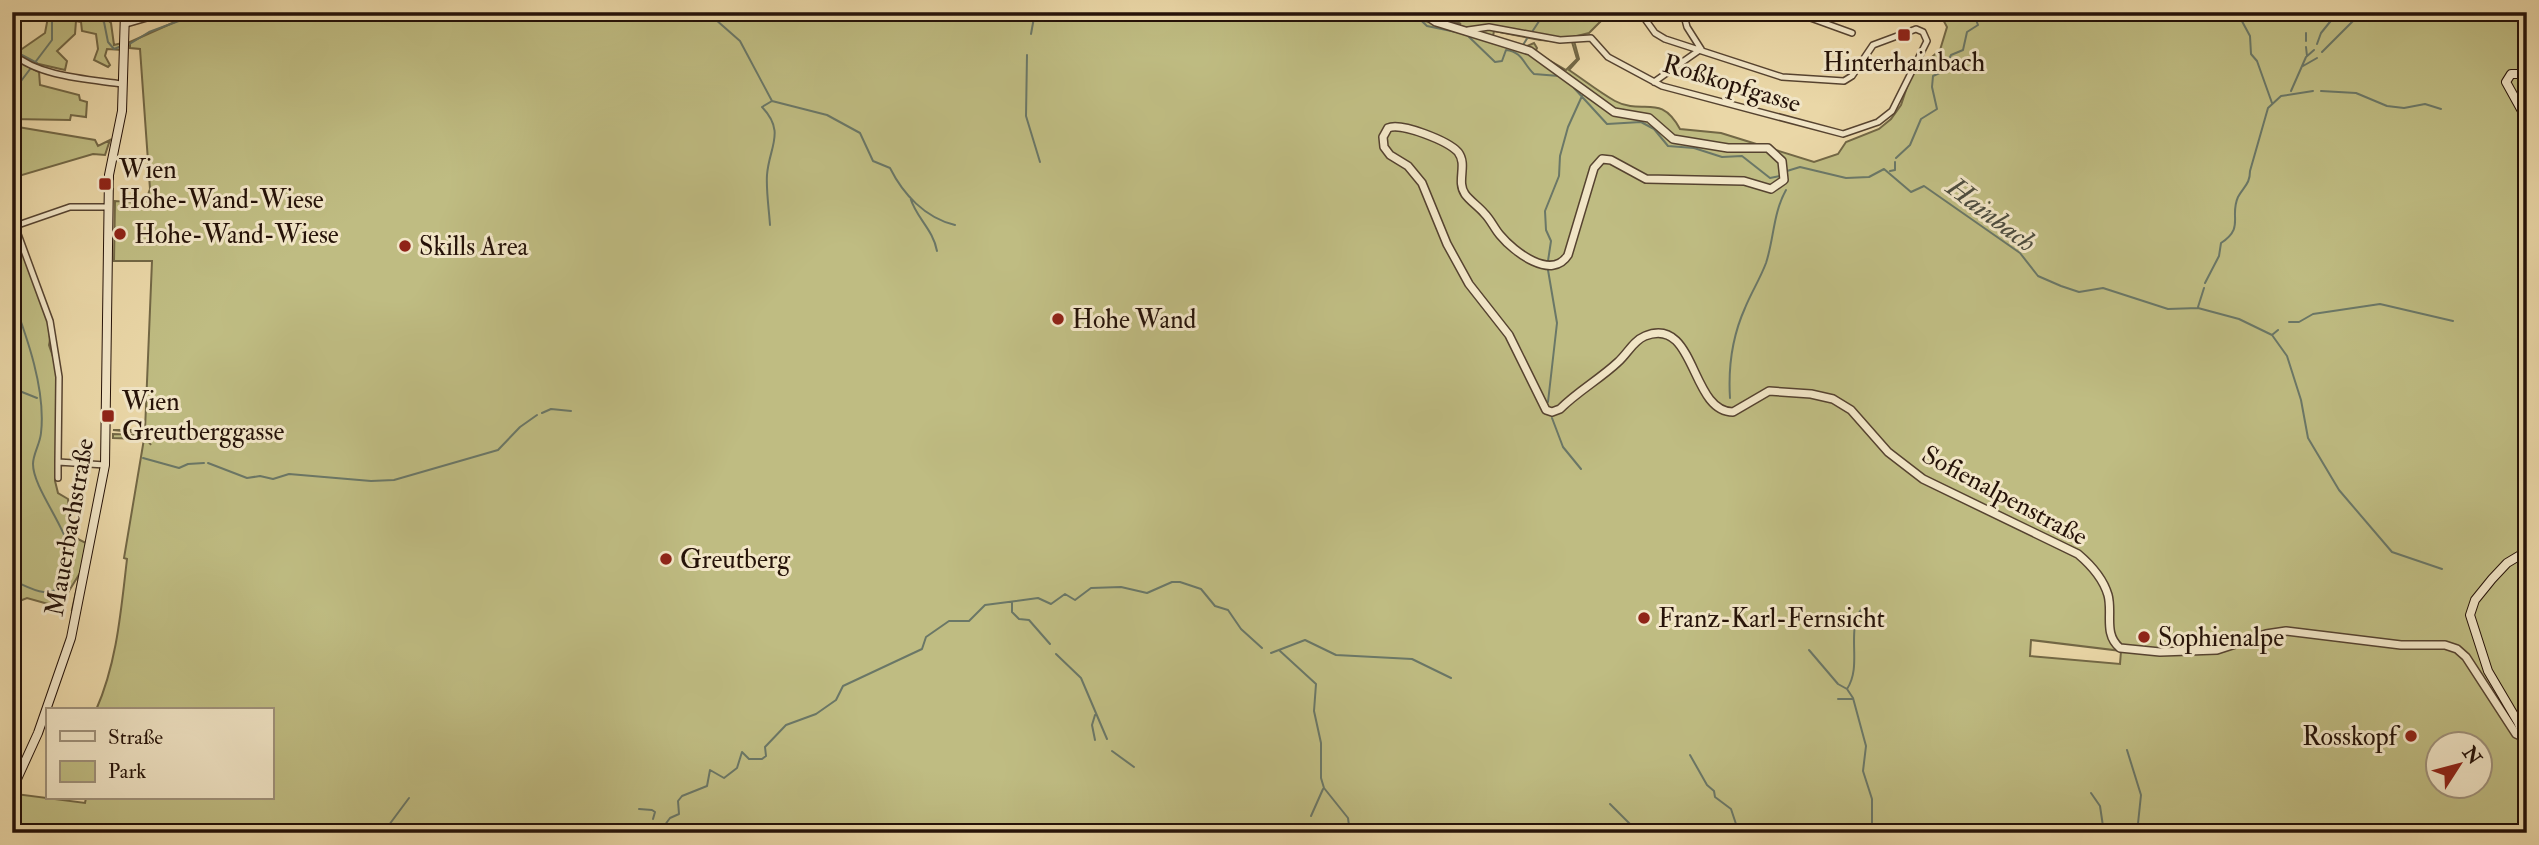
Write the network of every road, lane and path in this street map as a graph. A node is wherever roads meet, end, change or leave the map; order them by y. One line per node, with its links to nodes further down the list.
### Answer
1 (125, 12): 7 (main road)
2 (164, 12): 7 (street)
3 (1421, 12): 8 (street, Sofienalpenstraße)
4 (1640, 12): 10 (street)
5 (1683, 12): 10 (street)
6 (1794, 12): 9 (street)
7 (126, 23): 14 (main road, Mauerbachstraße)
8 (1468, 30): 13 (street, Roßkopfgasse); 23 (street, Sofienalpenstraße)
9 (1852, 33)
10 (1701, 49): 13 (street); 13 (street, Roßkopfgasse)
11 (12, 53): 14 (street)
12 (2527, 74): 15 (main road)
13 (1654, 82)
14 (122, 84): 16 (main road, Mauerbachstraße)
15 (2527, 120)
16 (109, 207): 17 (street); 18 (main road, Mauerbachstraße)
17 (58, 462): 18 (street); 19 (street)
18 (106, 465): 21 (main road, Mauerbachstraße)
19 (58, 478)
20 (2527, 551): 23 (main road)
21 (47, 708)
22 (46, 710): 24 (main road, Mauerbachstraße)
23 (2526, 741)
24 (12, 790)

